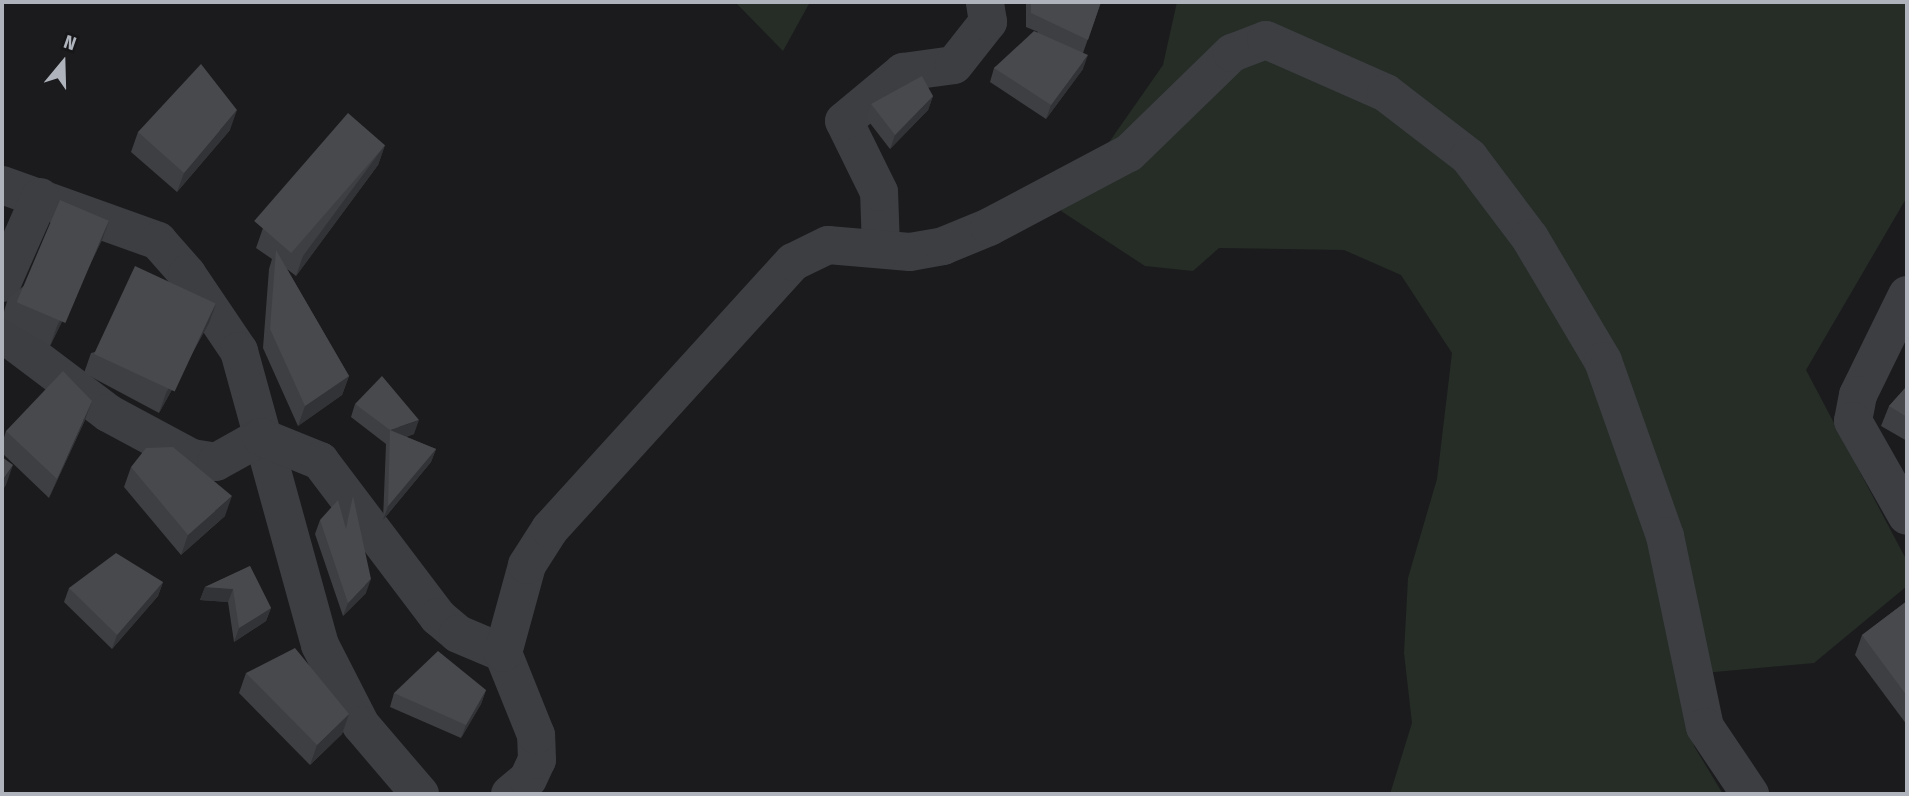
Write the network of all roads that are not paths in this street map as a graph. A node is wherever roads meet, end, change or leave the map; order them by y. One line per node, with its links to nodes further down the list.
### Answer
1 (985, 2): 4 (street)
2 (2, 185): 3 (street)
3 (40, 197): 5 (street); 8 (street)
4 (881, 248): 10 (street); 13 (street)
5 (2, 283)
6 (1907, 295): 9 (street)
7 (2, 333): 8 (street)
8 (261, 437): 10 (street); 11 (street)
9 (1907, 516)
10 (503, 653): 12 (street)
11 (420, 794)
12 (510, 794)
13 (1750, 794)

